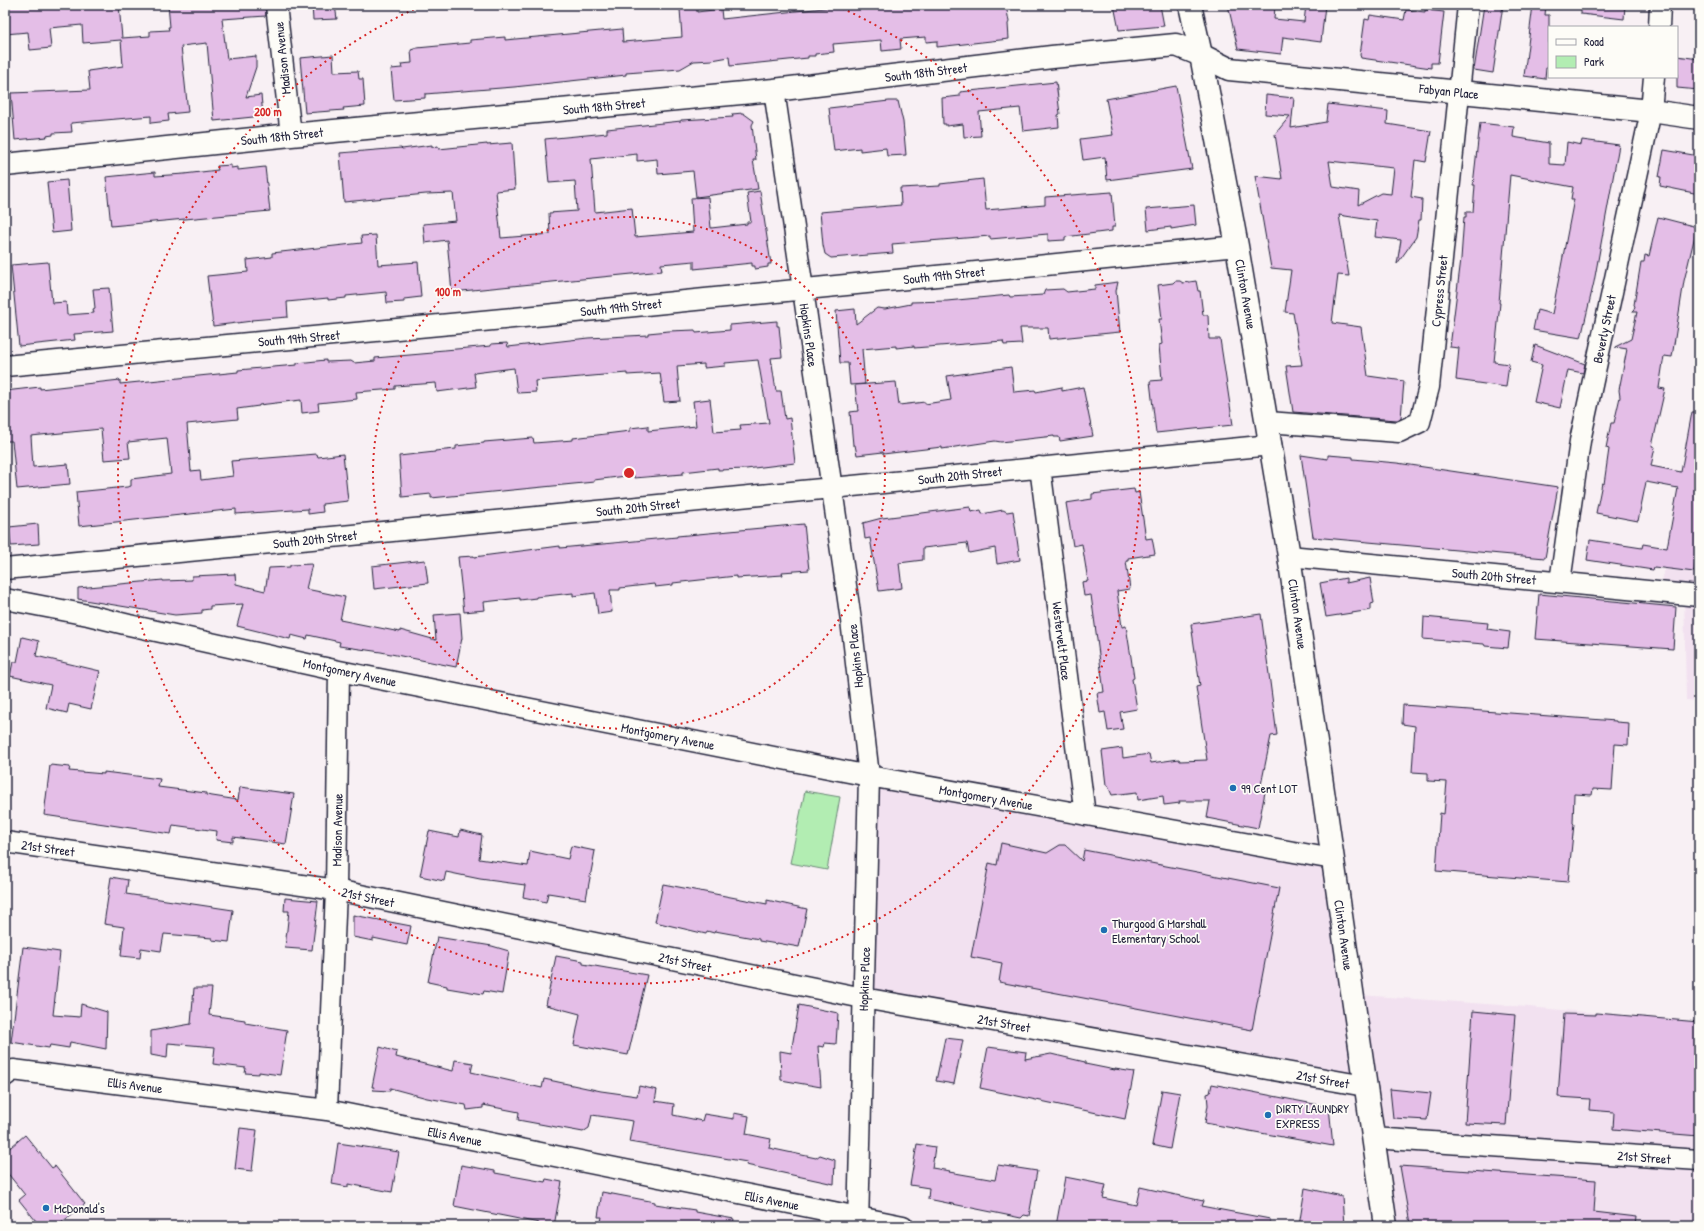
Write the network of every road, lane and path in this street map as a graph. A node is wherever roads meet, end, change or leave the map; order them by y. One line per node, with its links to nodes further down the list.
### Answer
1 (276, 5): 12 (street, Madison Avenue)
2 (1190, 5): 6 (street, Clinton Avenue)
3 (1468, 5): 9 (street, Cypress Street)
4 (1660, 5): 5 (street)
5 (1659, 26)
6 (1201, 55): 8 (street, South 18th Street); 9 (street, Fabyan Place); 14 (street, Clinton Avenue)
7 (1654, 78): 10 (street, Beverly Street)
8 (774, 90): 12 (street, South 18th Street); 15 (street, Hopkins Place)
9 (1459, 92): 10 (street, Fabyan Place); 17 (street, Cypress Street)
10 (1651, 111): 11 (street, Fabyan Place); 23 (street, Beverly Street)
11 (1699, 118)
12 (291, 135): 13 (street, South 18th Street)
13 (5, 165)
14 (1237, 246): 15 (street, South 19th Street); 17 (street, Clinton Avenue)
15 (803, 288): 16 (street, South 19th Street); 20 (street, Hopkins Place)
16 (5, 366)
17 (1268, 422): 18 (street, Clinton Avenue)
18 (1271, 444): 19 (street, South 20th Street); 21 (street, Clinton Avenue)
19 (1040, 467): 20 (street, South 20th Street); 28 (street, Westervelt Place)
20 (831, 488): 22 (street, South 20th Street); 27 (street, Hopkins Place)
21 (1289, 556): 23 (street, South 20th Street); 30 (street, Clinton Avenue)
22 (5, 569)
23 (1560, 582): 24 (street, South 20th Street)
24 (1699, 596)
25 (5, 599): 26 (street, Montgomery Avenue)
26 (339, 671): 27 (street, Montgomery Avenue); 31 (street, Madison Avenue)
27 (868, 776): 28 (street, Montgomery Avenue); 32 (street, Hopkins Place)
28 (1085, 815): 30 (street, Montgomery Avenue)
29 (5, 842): 31 (street, 21st Street)
30 (1333, 859): 34 (street, Clinton Avenue)
31 (336, 890): 32 (street, 21st Street); 35 (street, Madison Avenue)
32 (863, 998): 34 (street, 21st Street); 38 (street, Hopkins Place)
33 (5, 1076): 35 (street, Ellis Avenue)
34 (1365, 1086): 36 (street, Clinton Avenue)
35 (327, 1110): 38 (street, Ellis Avenue)
36 (1373, 1138): 37 (street, 21st Street); 40 (street, Clinton Avenue)
37 (1699, 1160)
38 (858, 1222): 39 (street, Ellis Avenue)
39 (903, 1226)
40 (1386, 1226)

